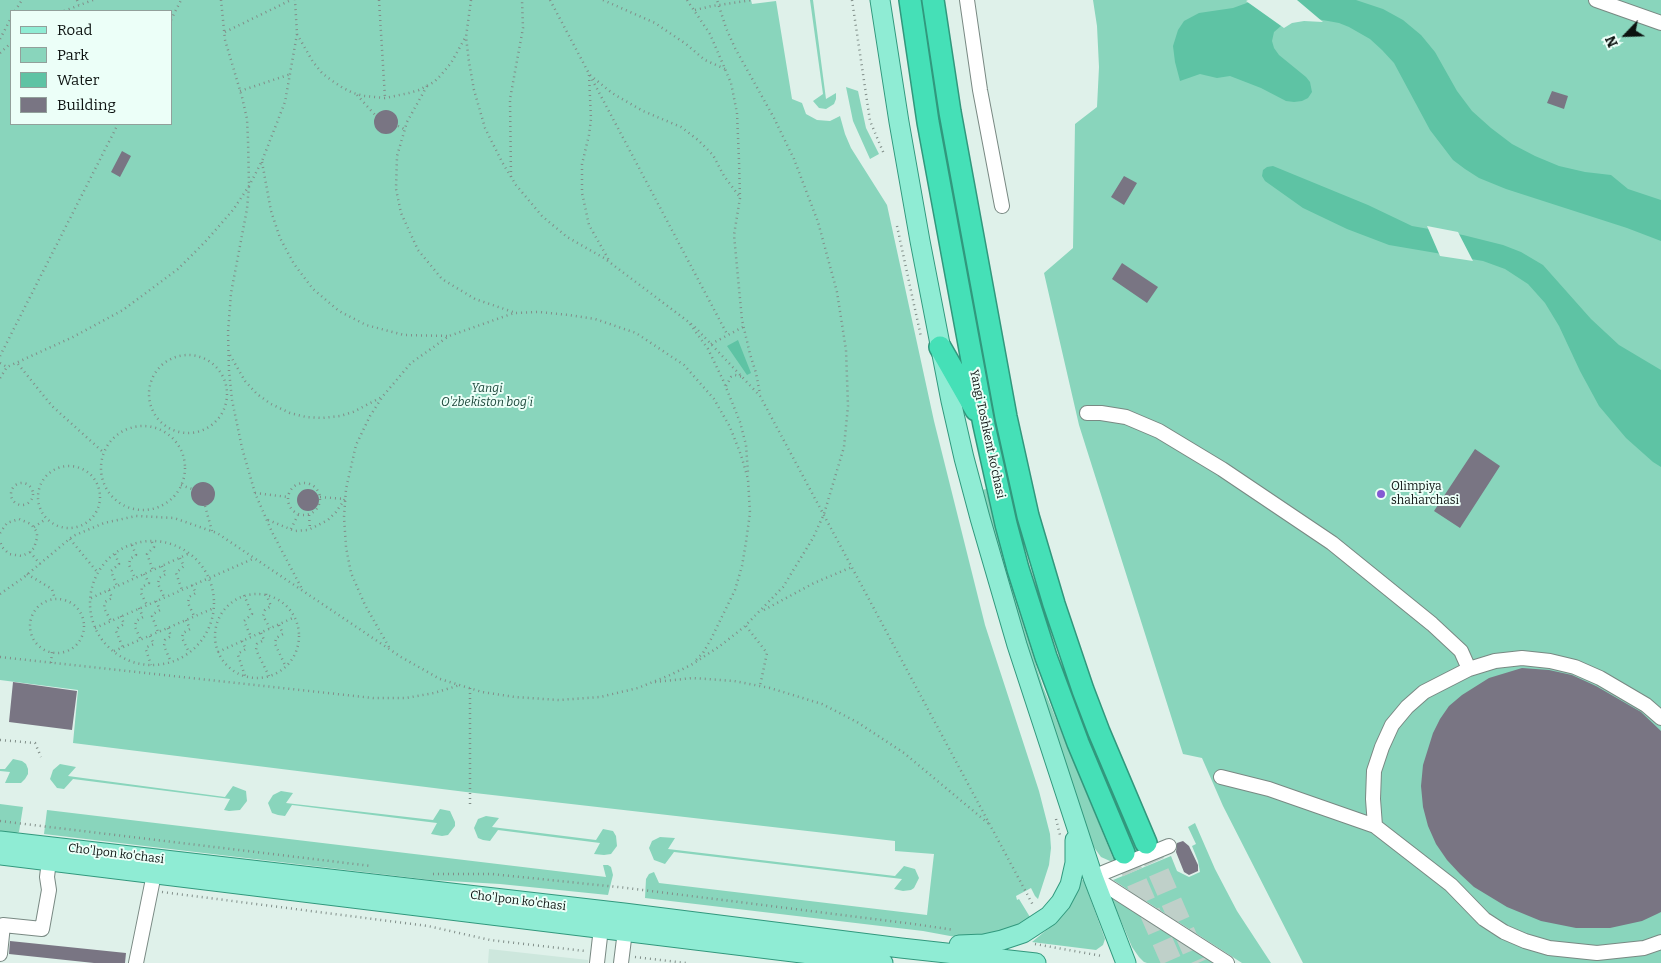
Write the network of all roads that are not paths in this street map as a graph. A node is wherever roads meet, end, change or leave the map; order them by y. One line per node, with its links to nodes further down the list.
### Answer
1 (880, 0): 8 (main road)
2 (910, 0): 10 (highway, Yangi Toshkent ko‘chasi)
3 (934, 0): 17 (highway, Yangi Toshkent ko‘chasi)
4 (966, 0): 7 (lane)
5 (1596, 0): 6 (lane)
6 (1661, 24)
7 (1002, 206)
8 (931, 344): 10 (highway); 14 (main road)
9 (1087, 413): 11 (lane)
10 (984, 425): 19 (highway, Yangi Toshkent ko‘chasi)
11 (1469, 669): 12 (lane); 15 (lane)
12 (1661, 718)
13 (1220, 777): 15 (lane)
14 (1066, 795): 22 (main road); 26 (main road)
15 (1375, 826): 27 (lane)
16 (0, 841): 24 (main road, Cho'lpon ko'chasi)
17 (1146, 843)
18 (1169, 846): 22 (lane)
19 (1124, 853)
20 (0, 855): 21 (main road, Cho'lpon ko'chasi)
21 (48, 861): 23 (main road, Cho'lpon ko'chasi); 28 (lane)
22 (1093, 878): 34 (main road); 35 (lane)
23 (153, 883): 25 (main road, Cho'lpon ko'chasi); 31 (lane)
24 (624, 922): 25 (main road, Cho'lpon ko'chasi); 26 (main road, Cho'lpon ko'chasi); 30 (lane); 32 (main road, Cho'lpon ko'chasi)
25 (601, 928): 29 (lane)
26 (834, 940): 33 (main road, Cho'lpon ko'chasi)
27 (1661, 942)
28 (0, 954)
29 (598, 958)
30 (622, 959)
31 (136, 963)
32 (883, 963)
33 (1036, 963)
34 (1126, 963)
35 (1227, 963)

